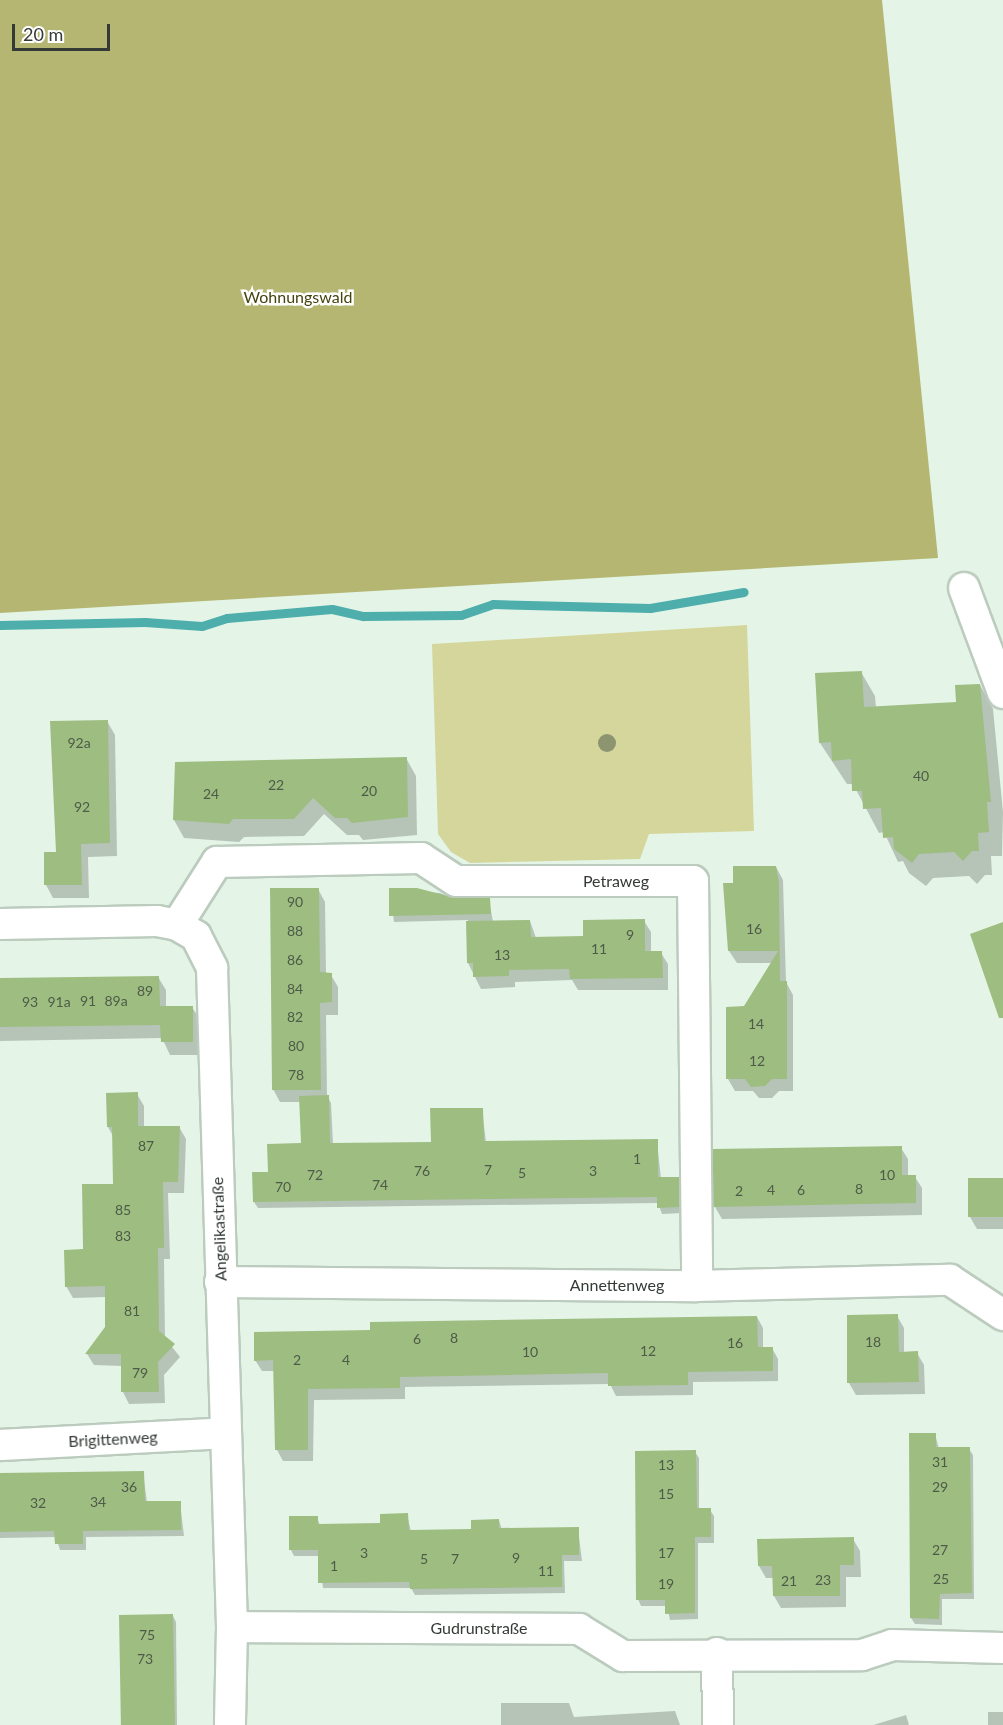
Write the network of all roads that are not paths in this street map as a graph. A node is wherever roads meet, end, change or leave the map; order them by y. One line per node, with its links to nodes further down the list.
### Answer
1 (964, 588): 2 (street)
2 (1003, 693)
3 (0, 924): 4 (street)
4 (177, 925): 5 (street, Angelikastraße); 6 (street, Petraweg)
5 (220, 1282): 6 (street, Annettenweg); 8 (street, Angelikastraße)
6 (697, 1286): 7 (street, Annettenweg)
7 (1003, 1315)
8 (226, 1433): 9 (street, Brigittenweg); 10 (street, Angelikastraße)
9 (0, 1445)
10 (232, 1627): 12 (street, Gudrunstraße); 13 (street, Angelikastraße)
11 (1003, 1648): 12 (street, Gudrunstraße)
12 (717, 1653): 14 (street)
13 (230, 1725)
14 (718, 1725)

